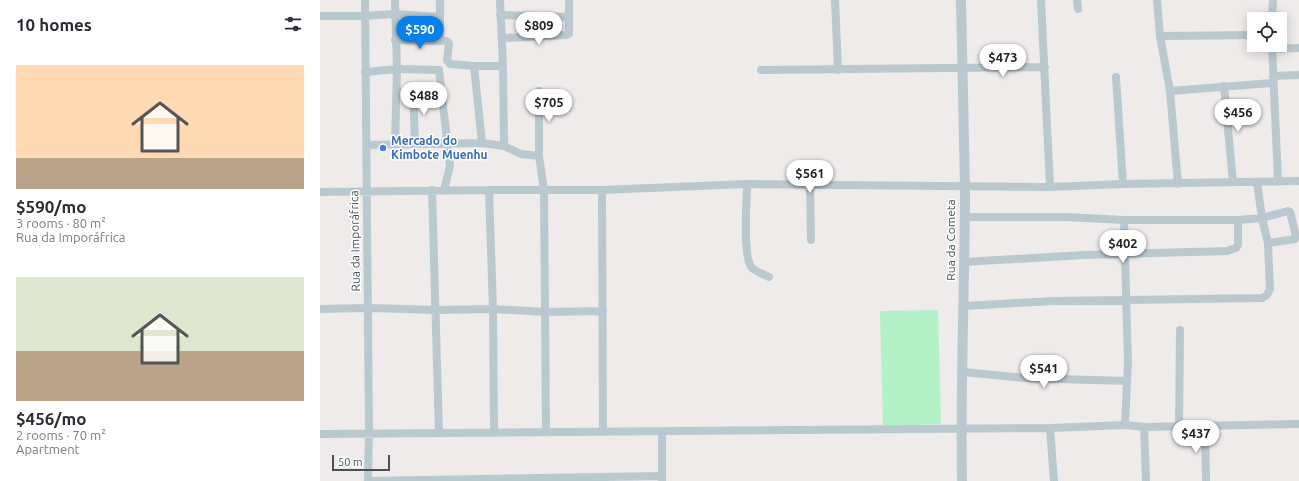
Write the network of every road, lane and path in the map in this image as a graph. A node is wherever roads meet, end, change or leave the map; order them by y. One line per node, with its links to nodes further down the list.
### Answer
1 (365, 0): 17 (street, Rua da Imporáfrica)
2 (395, 0): 14 (street)
3 (440, 0): 18 (street)
4 (500, 0): 15 (street)
5 (570, 0): 19 (street)
6 (834, 0): 34 (street)
7 (961, 0): 32 (street, Rua da Cometa)
8 (1041, 0): 30 (street)
9 (1077, 0): 12 (street)
10 (1157, 0): 21 (street)
11 (1273, 0): 13 (street)
12 (1078, 9)
13 (1272, 12)
14 (394, 14): 17 (street); 18 (street); 23 (street)
15 (500, 15): 19 (street); 22 (street)
16 (320, 16): 17 (street)
17 (364, 16): 35 (street, Rua da Imporáfrica)
18 (440, 17): 24 (street)
19 (569, 17): 22 (street)
20 (1247, 35): 21 (street)
21 (1160, 36): 42 (street)
22 (502, 38): 29 (street)
23 (395, 40): 24 (street); 31 (street)
24 (440, 41): 28 (street)
25 (1287, 48): 26 (street)
26 (1299, 48)
27 (1272, 52): 38 (street)
28 (474, 66): 29 (street); 46 (street)
29 (503, 66): 48 (street)
30 (1045, 67): 32 (street); 59 (street)
31 (397, 69): 35 (street); 43 (street); 44 (street)
32 (962, 69): 34 (street); 58 (street, Rua da Cometa)
33 (761, 70): 34 (street)
34 (838, 70)
35 (365, 72): 47 (street, Rua da Imporáfrica)
36 (1299, 75): 38 (street)
37 (1116, 77): 56 (street)
38 (1273, 79): 39 (street); 50 (street)
39 (1224, 86): 42 (street); 52 (street)
40 (413, 89): 45 (street)
41 (539, 91): 49 (street)
42 (1170, 91): 57 (street)
43 (448, 143): 45 (street); 46 (street); 61 (street)
44 (395, 144): 45 (street); 47 (street)
45 (415, 144)
46 (482, 144): 48 (street)
47 (366, 145): 65 (street, Rua da Imporáfrica)
48 (504, 146): 49 (street)
49 (539, 156): 63 (street)
50 (1278, 181): 51 (street); 53 (street)
51 (1299, 181)
52 (1233, 182): 53 (street); 57 (street)
53 (1257, 182): 68 (street)
54 (747, 184): 55 (street); 64 (street); 75 (street)
55 (810, 184): 58 (street); 71 (street)
56 (1122, 184): 57 (street); 59 (street)
57 (1178, 184)
58 (965, 187): 59 (street); 67 (street, Rua da Cometa)
59 (1050, 188)
60 (432, 190): 61 (street); 65 (street); 81 (street)
61 (444, 190): 62 (street)
62 (489, 190): 63 (street); 79 (street)
63 (544, 190): 64 (street); 83 (street)
64 (602, 190): 82 (street)
65 (366, 191): 66 (street); 78 (street, Rua da Imporáfrica)
66 (320, 192)
67 (964, 217): 69 (street); 74 (street, Rua da Cometa)
68 (1262, 218): 70 (street); 72 (street); 72 (street)
69 (1124, 220): 70 (street); 73 (street)
70 (1238, 220): 73 (street)
71 (811, 240)
72 (1268, 243): 76 (street)
73 (1125, 254): 74 (street); 76 (street)
74 (964, 262): 77 (street, Rua da Cometa)
75 (769, 277)
76 (1126, 301): 77 (street); 86 (street)
77 (964, 306): 85 (street, Rua da Cometa)
78 (368, 308): 80 (street); 81 (street); 99 (street, Rua da Imporáfrica)
79 (493, 309): 81 (street); 83 (street); 97 (street)
80 (320, 310)
81 (436, 310): 96 (street)
82 (603, 311): 83 (street); 94 (street)
83 (546, 312): 98 (street)
84 (1180, 330): 89 (street)
85 (962, 372): 86 (street); 92 (street, Rua da Cometa)
86 (1127, 381): 88 (street)
87 (1299, 424): 90 (street)
88 (1125, 425): 91 (street); 93 (street)
89 (1180, 426): 90 (street); 91 (street)
90 (1205, 426): 106 (street)
91 (1144, 427): 105 (street)
92 (961, 428): 93 (street); 95 (street); 103 (street, Rua da Cometa)
93 (1050, 428): 104 (street)
94 (603, 431): 95 (street); 98 (street)
95 (662, 431): 101 (street)
96 (439, 432): 97 (street); 99 (street)
97 (494, 432): 98 (street)
98 (546, 432)
99 (369, 433): 100 (street); 102 (street, Rua da Imporáfrica)
100 (320, 434)
101 (662, 479): 102 (street)
102 (368, 481)
103 (962, 481)
104 (1054, 481)
105 (1146, 481)
106 (1206, 481)

